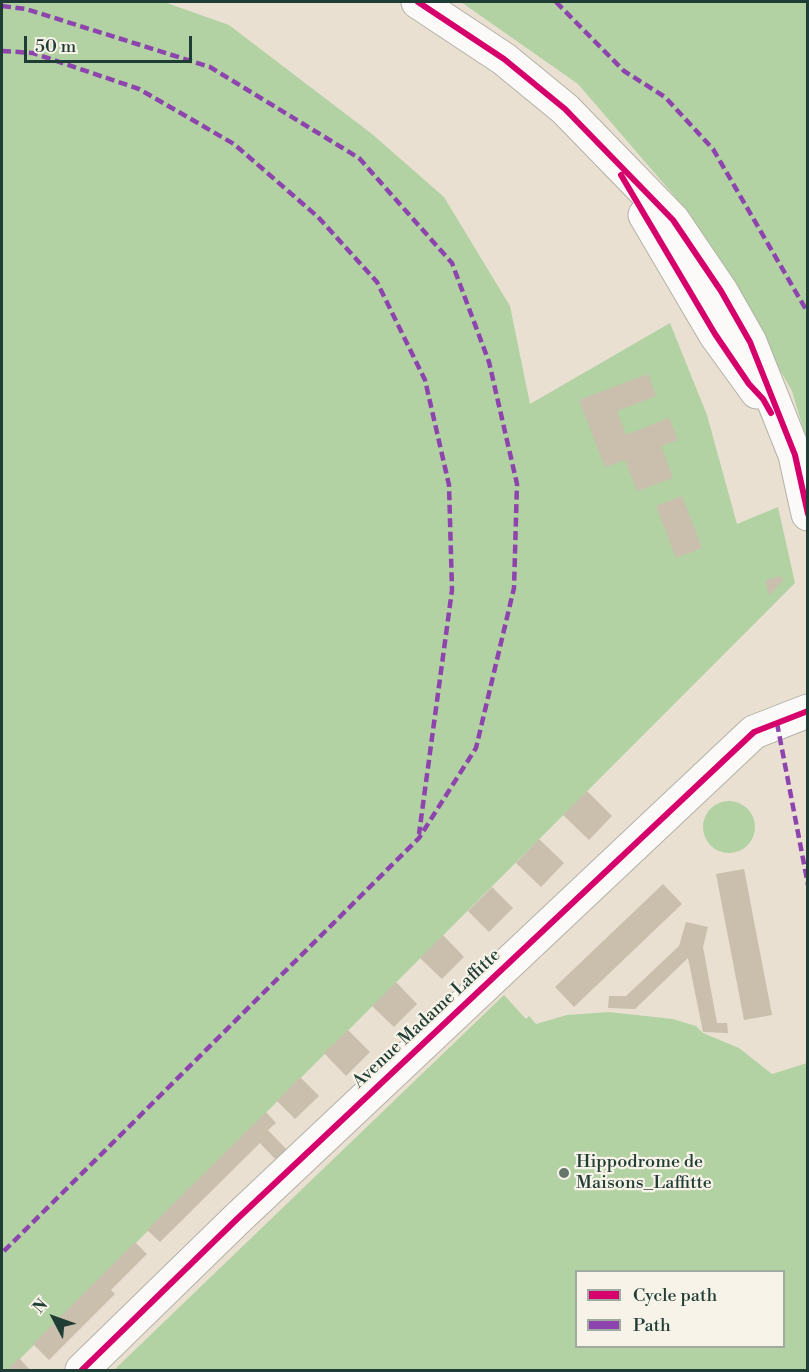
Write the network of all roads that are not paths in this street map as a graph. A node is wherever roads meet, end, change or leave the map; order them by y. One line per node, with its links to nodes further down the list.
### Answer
1 (418, 2): 2 (street)
2 (807, 514)
3 (807, 711): 4 (street, Avenue Madame Laffitte)
4 (82, 1371)

